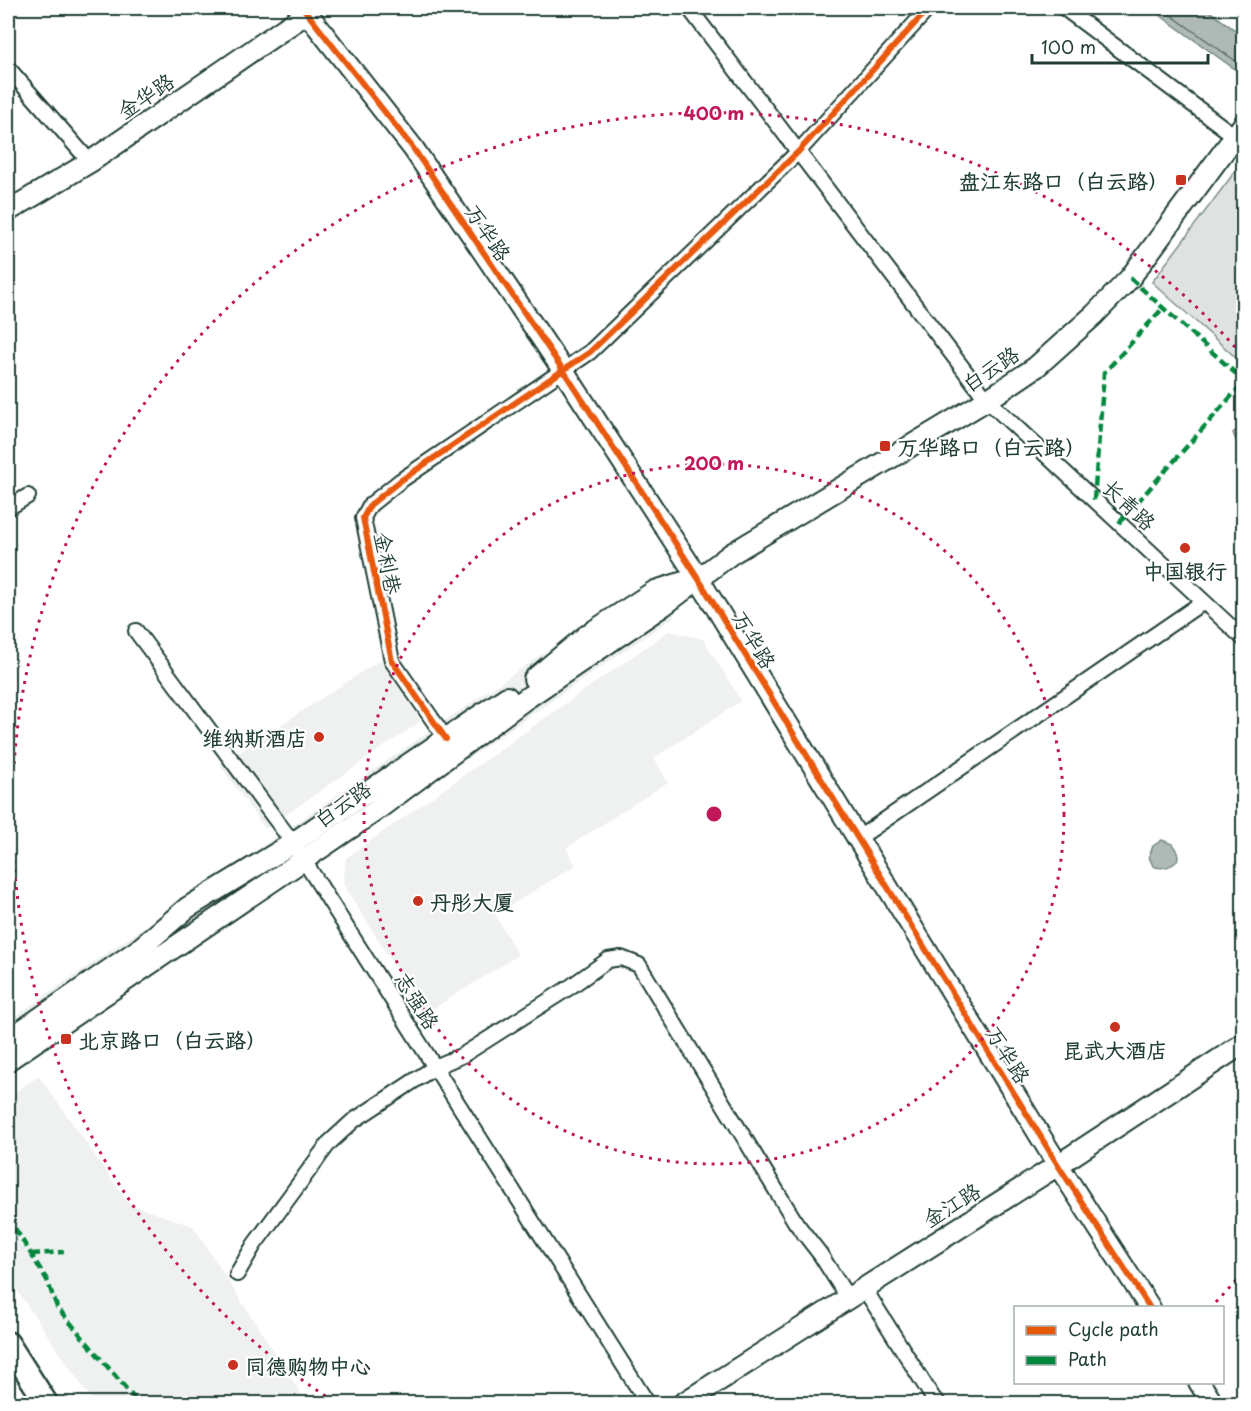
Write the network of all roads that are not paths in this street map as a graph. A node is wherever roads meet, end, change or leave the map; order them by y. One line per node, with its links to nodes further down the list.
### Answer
1 (689, 8): 7 (street, 长青路)
2 (929, 8): 7 (street)
3 (1065, 8): 6 (street)
4 (308, 9): 8 (street, 金华路); 10 (street, 万华路)
5 (8, 68): 8 (street)
6 (1240, 134): 11 (street, 白云路)
7 (798, 152): 10 (street); 11 (street, 长青路)
8 (90, 162): 9 (street, 金华路)
9 (8, 211)
10 (563, 370): 14 (street, 万华路); 18 (street, 金利巷)
11 (987, 400): 14 (street, 白云路); 15 (street, 长青路)
12 (28, 496): 13 (street)
13 (8, 508)
14 (699, 578): 18 (street, 白云路); 19 (street, 万华路); 20 (street, 白云路)
15 (1203, 602): 17 (street, 长青路); 19 (street)
16 (136, 631): 20 (street, 志强路)
17 (1244, 639)
18 (446, 739): 20 (street, 白云路)
19 (857, 839): 25 (street, 万华路)
20 (298, 851): 21 (street, 白云路); 23 (street, 白云路); 24 (street, 志强路)
21 (8, 1040)
22 (1244, 1043): 25 (street, 金江路)
23 (8, 1060)
24 (435, 1067): 26 (street); 27 (street); 32 (street, 志强路)
25 (1058, 1165): 27 (street, 金江路); 28 (street, 万华路)
26 (237, 1274)
27 (856, 1293): 33 (street, 金江路); 34 (street)
28 (1149, 1306)
29 (8, 1343): 31 (main road)
30 (1200, 1384): 35 (street)
31 (47, 1404)
32 (648, 1404)
33 (682, 1404)
34 (939, 1404)
35 (1213, 1404)

